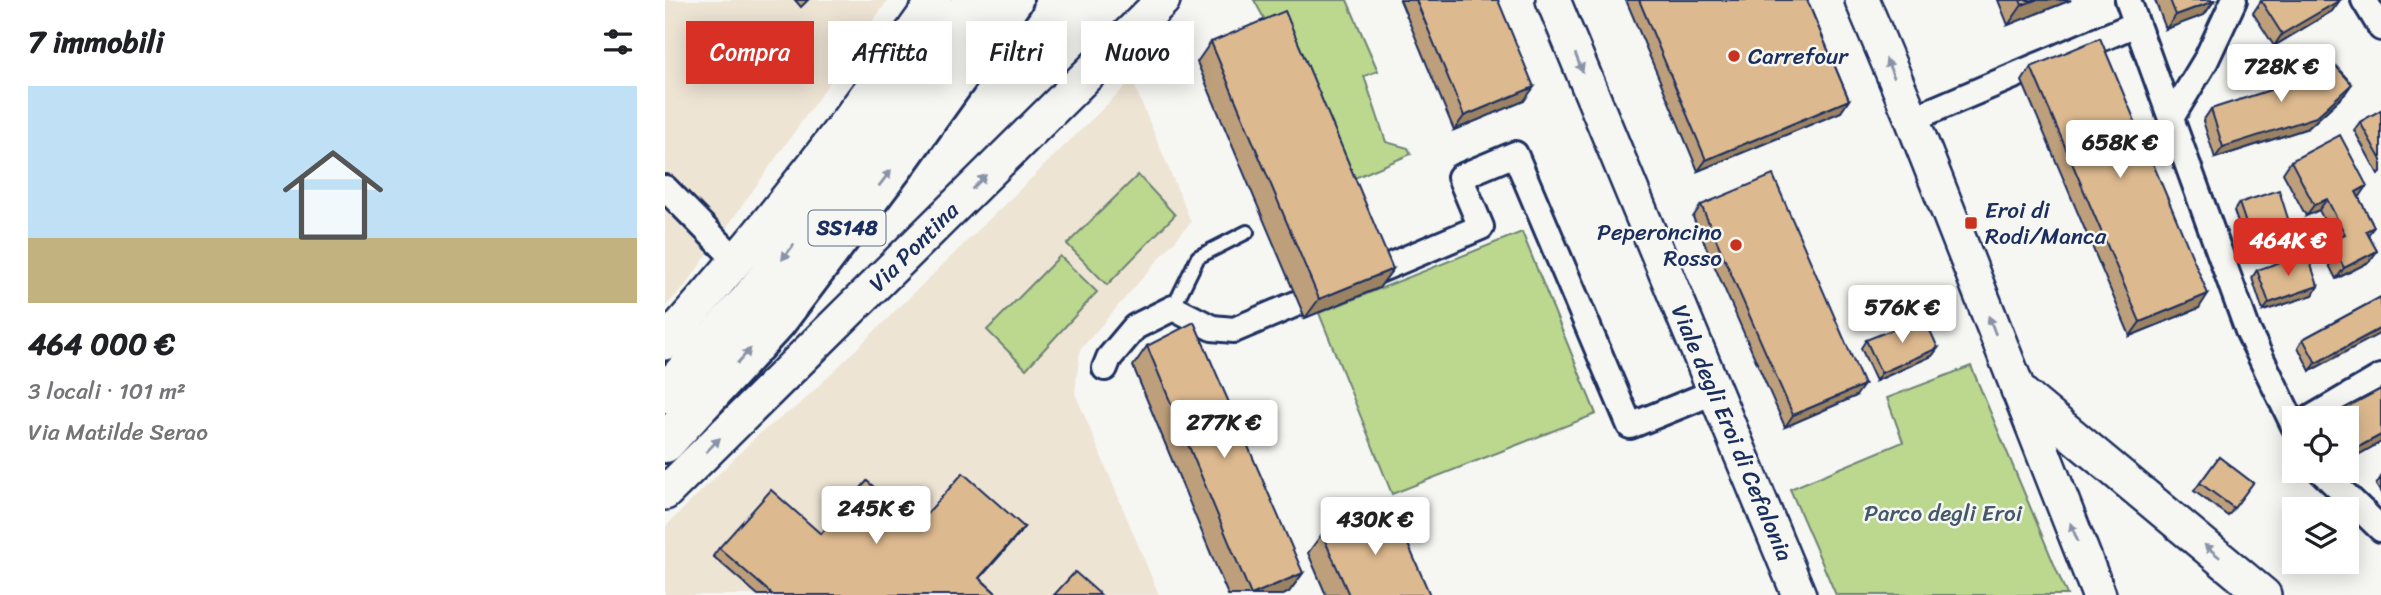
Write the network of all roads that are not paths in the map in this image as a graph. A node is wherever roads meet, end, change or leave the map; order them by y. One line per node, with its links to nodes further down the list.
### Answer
1 (935, 0): 16 (main road)
2 (974, 0): 25 (highway, SS148, one-way to 25)
3 (1013, 0): 28 (highway, SS148, one-way to 3)
4 (1163, 0): 30 (main road, Via Pontina, one-way to 4)
5 (1553, 0): 24 (main road, Viale degli Eroi di Cefalonia, one-way to 24)
6 (1861, 0): 13 (main road, one-way to 6)
7 (2128, 0): 10 (street)
8 (2234, 0): 12 (street)
9 (2364, 0): 11 (street)
10 (2136, 24): 12 (street); 13 (street)
11 (2381, 28)
12 (2171, 118): 26 (street)
13 (1912, 119): 23 (main road, one-way to 13)
14 (665, 188): 16 (street)
15 (1247, 233): 19 (lane)
16 (737, 261): 20 (main road)
17 (1372, 273): 24 (street)
18 (1298, 303): 19 (street)
19 (1173, 308): 21 (street)
20 (665, 343)
21 (1105, 368)
22 (2381, 377): 27 (street)
23 (2016, 389): 33 (main road, one-way to 23); 34 (main road, one-way to 23)
24 (1714, 391): 32 (main road, Viale degli Eroi di Cefalonia)
25 (665, 394)
26 (2284, 406)
27 (2331, 406)
28 (665, 443)
29 (2333, 483): 31 (street)
30 (665, 493)
31 (2381, 529)
32 (1792, 585)
33 (2099, 595)
34 (2264, 595)

